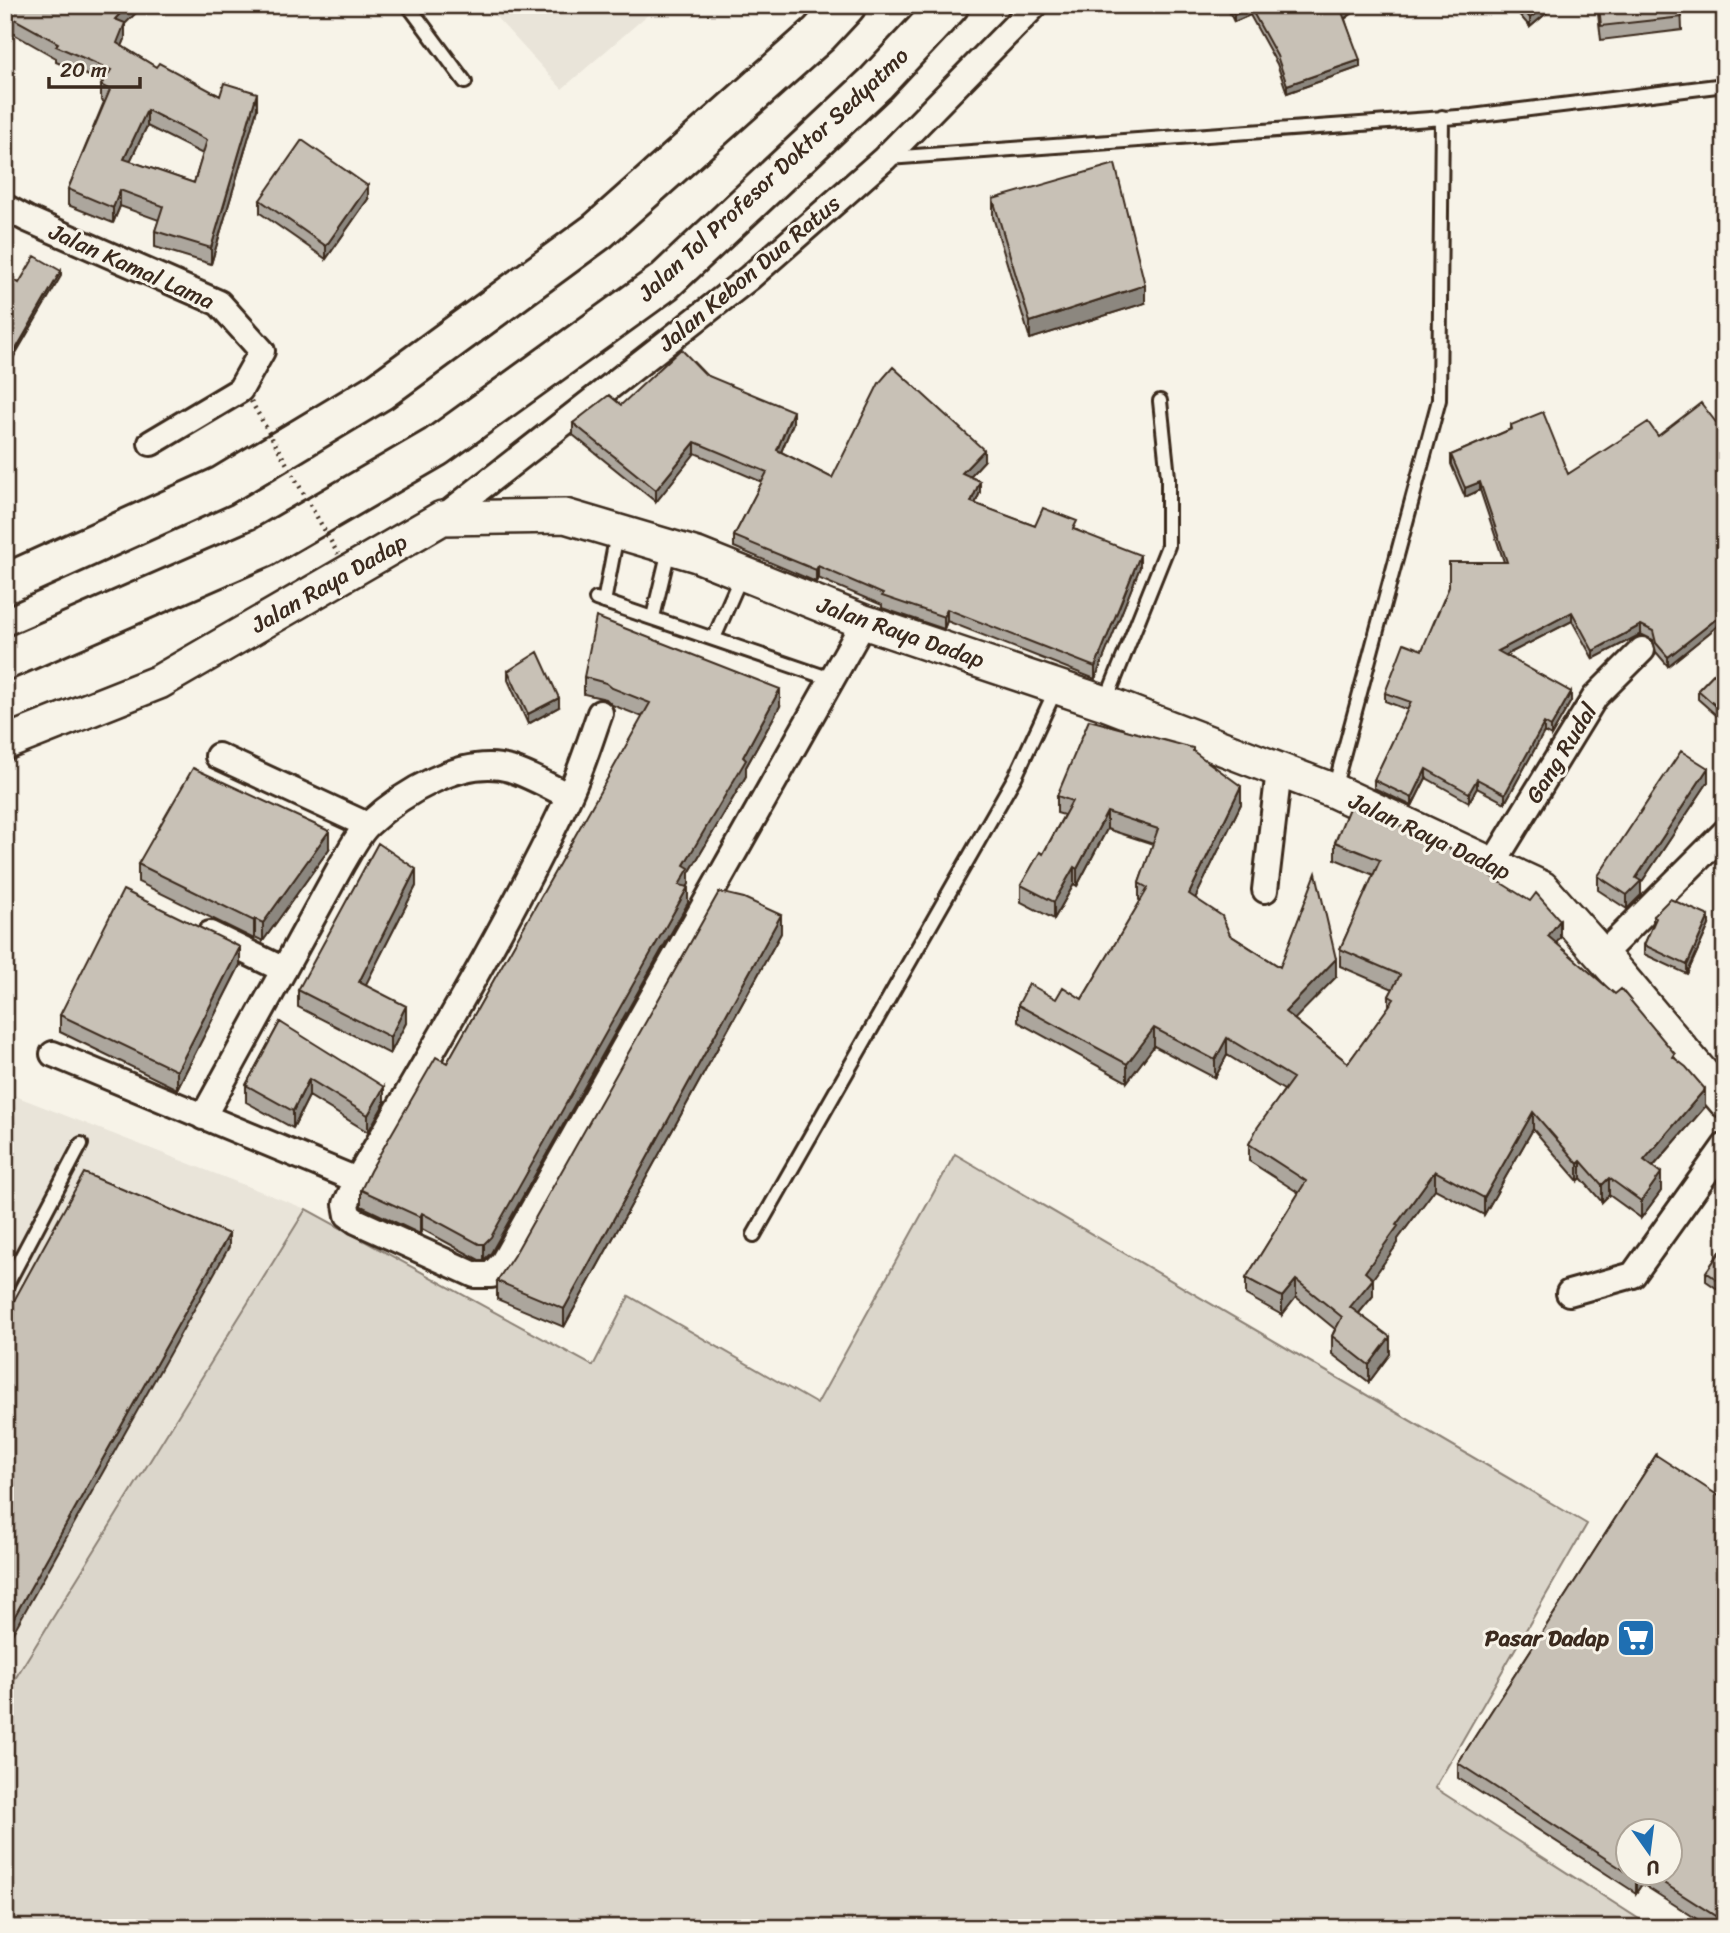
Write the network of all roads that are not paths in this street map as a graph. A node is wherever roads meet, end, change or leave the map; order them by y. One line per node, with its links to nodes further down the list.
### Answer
1 (408, 5): 5 (lane)
2 (846, 5): 16 (highway)
3 (949, 5): 21 (highway, Jalan Tol Profesor Doktor Sedyatmo)
4 (1035, 5): 8 (street, Jalan Kebon Dua Ratus)
5 (465, 82)
6 (1725, 85): 7 (lane)
7 (1442, 117): 8 (lane); 29 (lane)
8 (884, 159): 12 (street, Jalan Kebon Dua Ratus)
9 (5, 207): 11 (street, Jalan Kamal Lama)
10 (1160, 401): 24 (lane)
11 (151, 443)
12 (442, 518): 13 (main road, Jalan Raya Dadap); 26 (main road, Jalan Raya Dadap)
13 (618, 531): 14 (main road, Jalan Raya Dadap); 17 (lane)
14 (670, 547): 15 (main road, Jalan Raya Dadap); 17 (lane)
15 (743, 573): 18 (main road, Jalan Raya Dadap); 19 (lane)
16 (5, 584)
17 (653, 617): 19 (lane)
18 (864, 622): 22 (street); 23 (main road, Jalan Raya Dadap)
19 (714, 638): 22 (lane)
20 (1642, 650): 33 (street, Gang Rudal)
21 (5, 660)
22 (831, 678): 43 (street)
23 (1058, 686): 24 (main road, Jalan Raya Dadap); 44 (lane)
24 (1105, 704): 28 (main road, Jalan Raya Dadap)
25 (600, 713): 30 (street)
26 (5, 743)
27 (218, 756): 31 (street)
28 (1279, 770): 29 (main road, Jalan Raya Dadap); 34 (street)
29 (1334, 791): 33 (main road, Jalan Raya Dadap)
30 (569, 796): 31 (street); 43 (street)
31 (367, 825): 37 (street)
32 (1725, 832): 36 (street)
33 (1492, 865): 36 (main road, Jalan Raya Dadap)
34 (1265, 890)
35 (189, 924): 37 (street)
36 (1602, 955): 39 (main road, Jalan Raya Dadap)
37 (284, 970): 40 (street)
38 (52, 1054): 40 (street)
39 (1725, 1101)
40 (203, 1117): 43 (street)
41 (81, 1144): 45 (lane)
42 (1725, 1146): 46 (street)
43 (357, 1180)
44 (754, 1235)
45 (5, 1288)
46 (1569, 1293)

